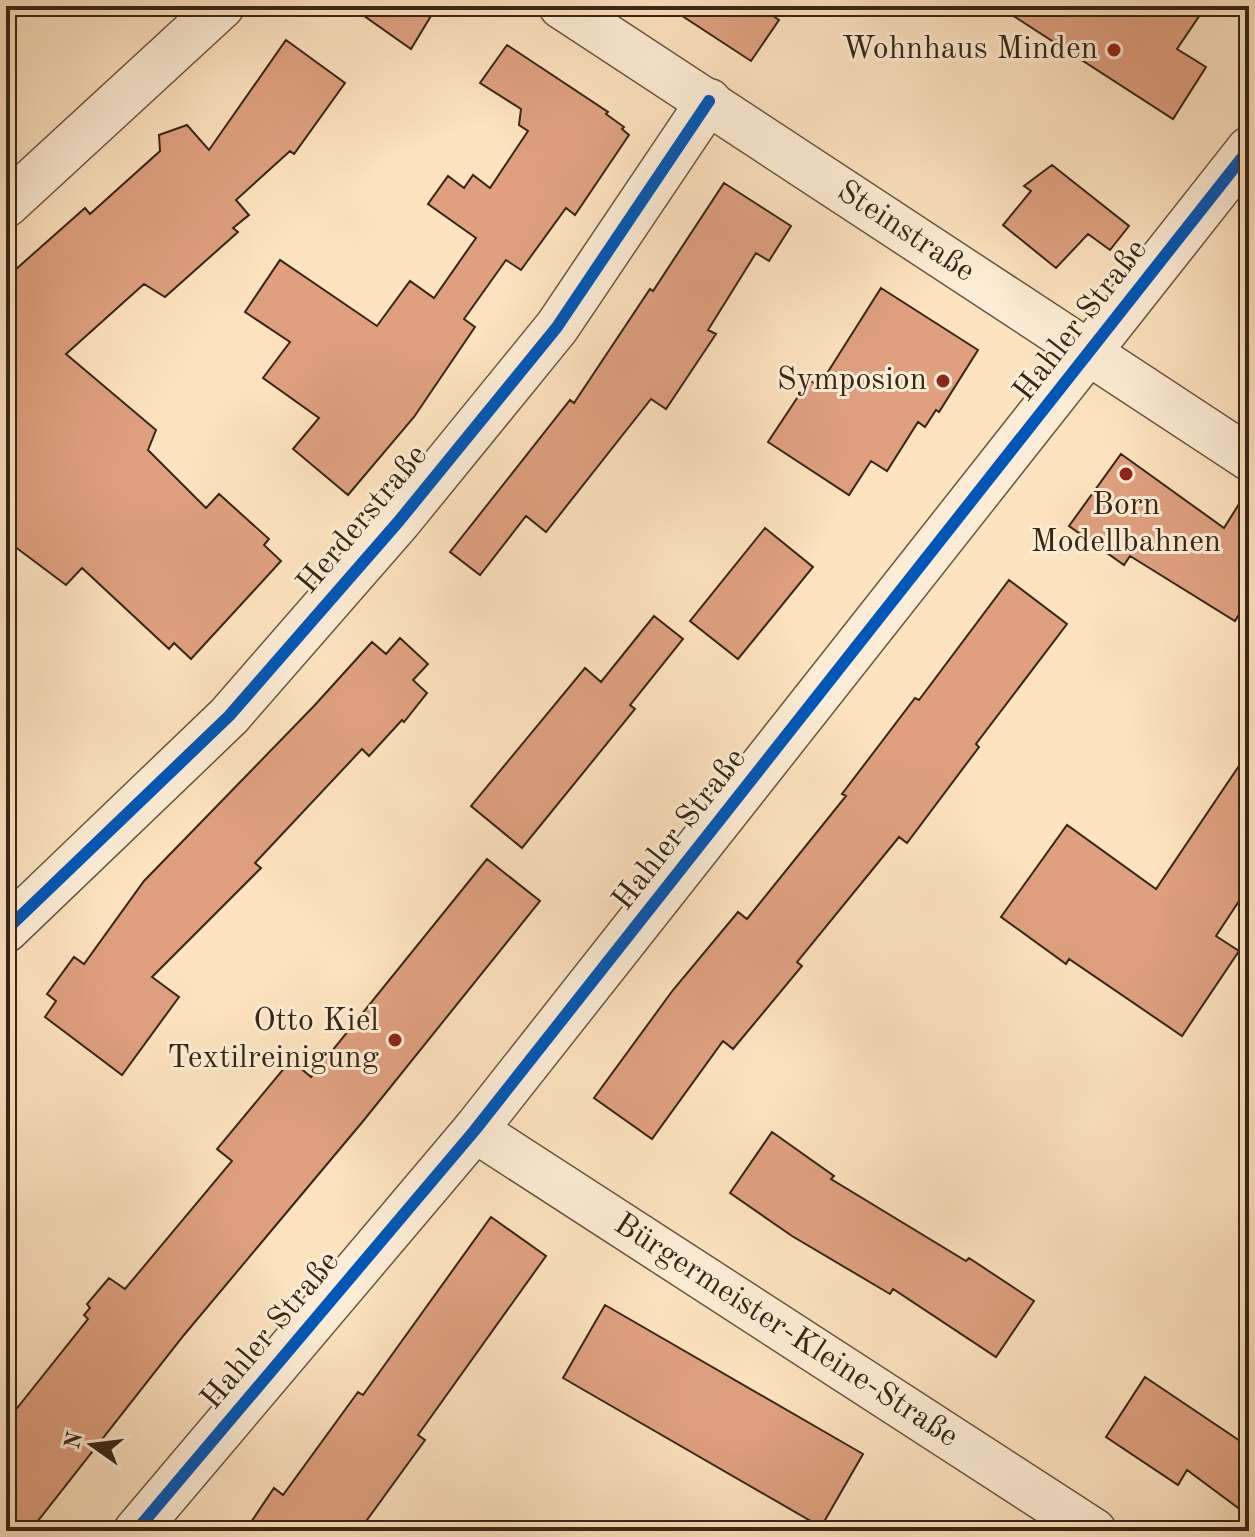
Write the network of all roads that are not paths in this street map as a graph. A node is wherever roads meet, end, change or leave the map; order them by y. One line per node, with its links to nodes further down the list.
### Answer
1 (222, 6): 5 (street)
2 (561, 6): 3 (street, Steinstraße)
3 (709, 101): 6 (street, Steinstraße); 8 (street, Herderstraße)
4 (1249, 149): 6 (street, Hahler Straße)
5 (6, 205)
6 (1090, 353): 7 (street, Steinstraße); 9 (street, Hahler Straße)
7 (1249, 458)
8 (6, 930)
9 (475, 1130): 10 (street, Hahler Straße); 11 (street, Bürgermeister-Kleine-Straße)
10 (136, 1531)
11 (1094, 1531)

